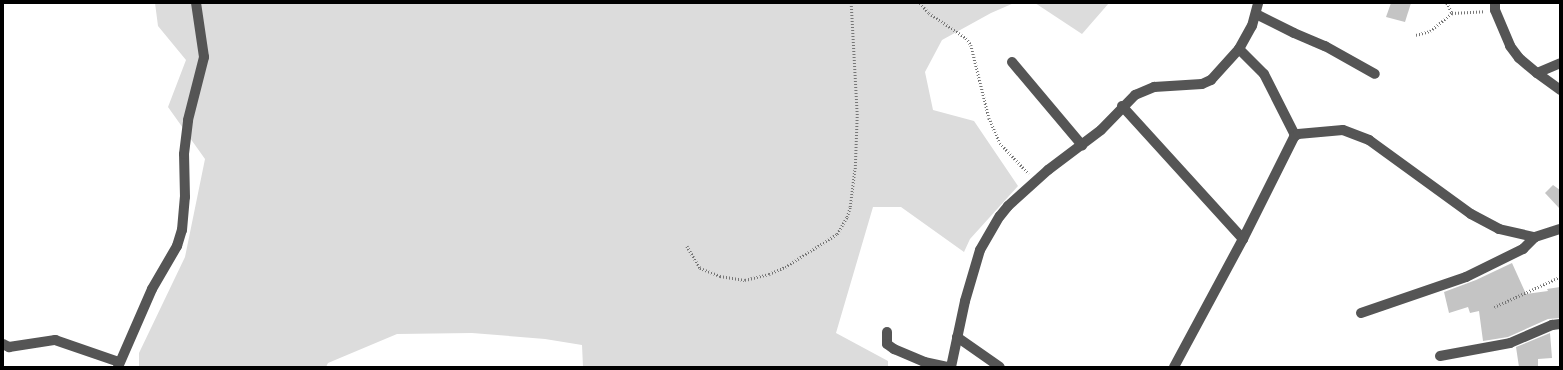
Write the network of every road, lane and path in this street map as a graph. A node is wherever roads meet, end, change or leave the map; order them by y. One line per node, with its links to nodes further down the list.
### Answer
1 (196, 3): 32 (street)
2 (851, 3): 23 (path)
3 (920, 3): 19 (path)
4 (1258, 3): 8 (street)
5 (1447, 3): 7 (path)
6 (1495, 7): 7 (path); 13 (street)
7 (1452, 13): 9 (path)
8 (1256, 14): 10 (street); 14 (street)
9 (1416, 35)
10 (1239, 49): 16 (street); 17 (street)
11 (1012, 62): 18 (street)
12 (1560, 63): 13 (street)
13 (1537, 73): 15 (street)
14 (1375, 74)
15 (1560, 90)
16 (1122, 106): 18 (street); 22 (street)
17 (1295, 135): 21 (street); 22 (street)
18 (1082, 145): 19 (street)
19 (1035, 181): 29 (street)
20 (1560, 229): 21 (street)
21 (1536, 236): 26 (street)
22 (1243, 239): 35 (street)
23 (687, 246)
24 (1560, 277): 25 (path)
25 (1494, 307)
26 (1361, 313)
27 (1560, 324): 31 (street)
28 (887, 332): 33 (street)
29 (957, 337): 33 (street); 34 (street)
30 (3, 344): 32 (street)
31 (1440, 356)
32 (119, 365)
33 (950, 367)
34 (1000, 367)
35 (1174, 367)

